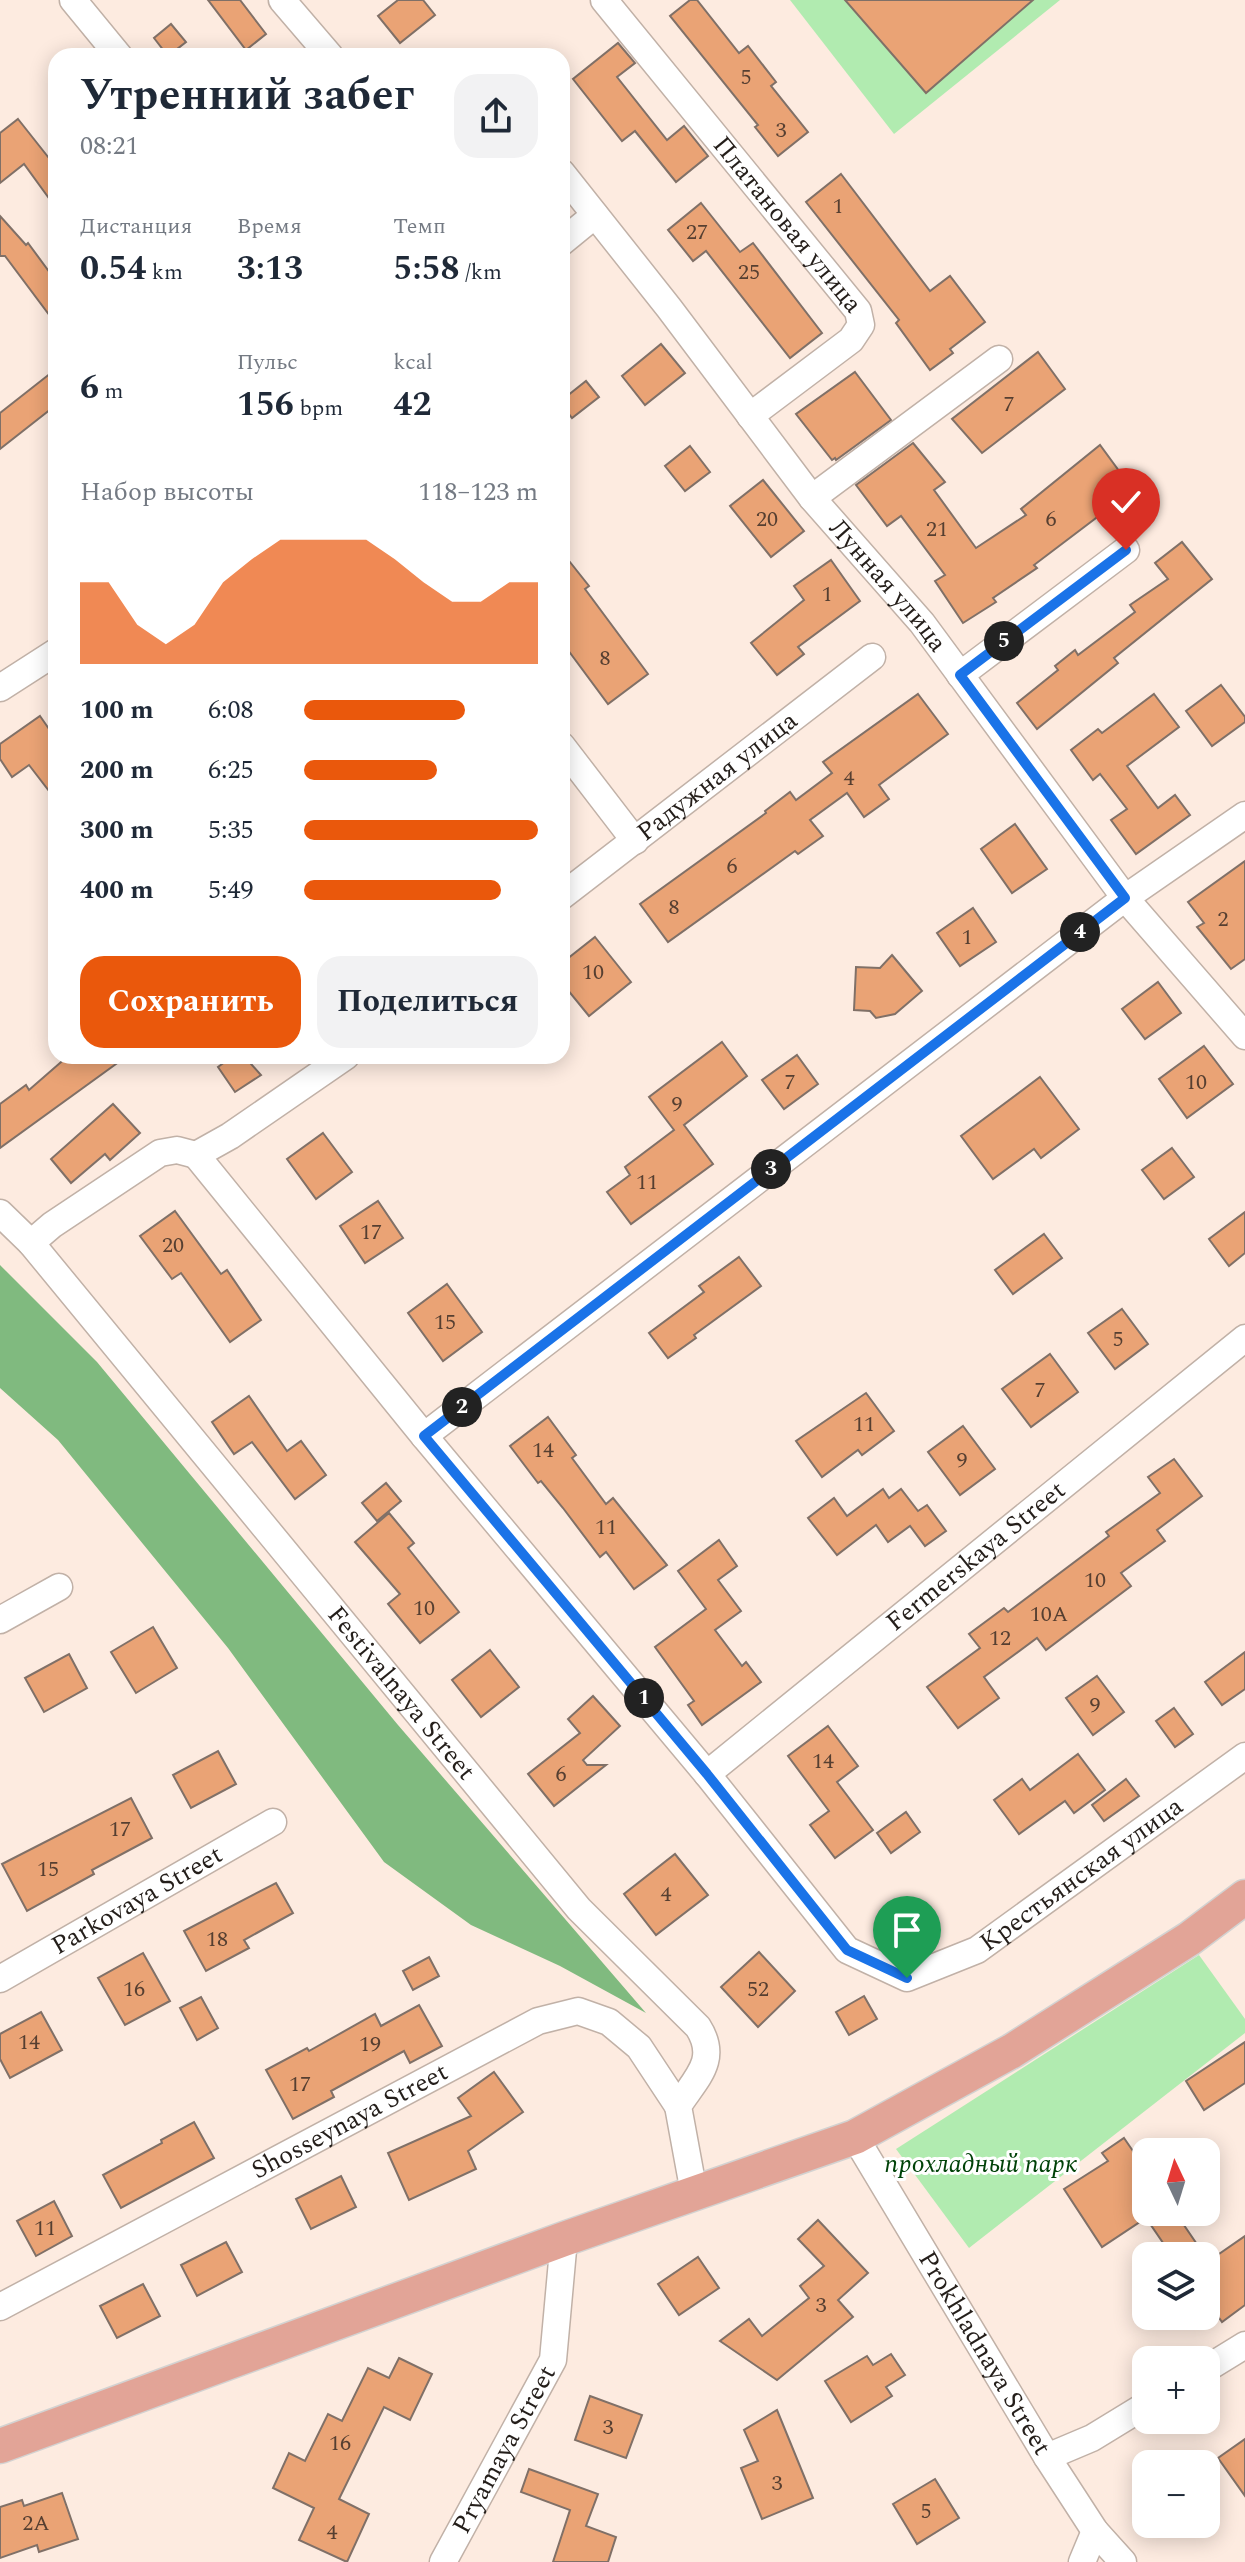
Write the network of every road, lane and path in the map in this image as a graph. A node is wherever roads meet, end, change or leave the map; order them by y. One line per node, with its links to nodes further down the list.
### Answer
1 (73, 0): 4 (street)
2 (282, 0): 5 (street)
3 (611, 8): 10 (street, Платановая улица)
4 (112, 48)
5 (323, 48)
6 (570, 183): 7 (street, Лунная улица)
7 (595, 215): 8 (street); 10 (street, Лунная улица)
8 (570, 235)
9 (999, 359): 11 (street)
10 (750, 416): 11 (street, Лунная улица)
11 (812, 498): 15 (street, Лунная улица)
12 (1126, 550): 15 (street)
13 (48, 657): 16 (street)
14 (872, 657): 19 (street, Радужная улица)
15 (960, 675): 21 (street, Лунная улица)
16 (0, 688)
17 (570, 756): 19 (street)
18 (1245, 815): 21 (street)
19 (635, 841): 20 (street, Радужная улица)
20 (570, 890)
21 (1125, 898): 22 (street, Лунная улица); 28 (street)
22 (1245, 1036)
23 (334, 1064): 24 (street)
24 (196, 1155): 26 (street); 28 (street)
25 (0, 1213): 26 (street, Festivalnaya Street)
26 (31, 1243): 36 (street, Festivalnaya Street)
27 (1245, 1338): 32 (street, Fermerskaya Street)
28 (424, 1436): 32 (street)
29 (59, 1587): 30 (street)
30 (0, 1620)
31 (1245, 1756): 32 (street, Крестьянская улица)
32 (707, 1774)
33 (273, 1822): 35 (street, Parkovaya Street)
34 (1245, 1897): 37 (main road)
35 (0, 1979)
36 (678, 2106): 38 (street); 40 (street, Shosseynaya Street)
37 (855, 2137): 38 (main road); 45 (street, Prokhladnaya Street)
38 (694, 2193): 39 (main road)
39 (564, 2239): 44 (main road); 47 (street, Pryamaya Street)
40 (0, 2307)
41 (1245, 2345): 42 (street)
42 (1220, 2360)
43 (1132, 2414): 45 (street)
44 (0, 2446)
45 (1047, 2457): 46 (street, Prokhladnaya Street)
46 (1095, 2531): 48 (street); 49 (street, Prokhladnaya Street)
47 (443, 2562)
48 (1082, 2562)
49 (1123, 2562)

